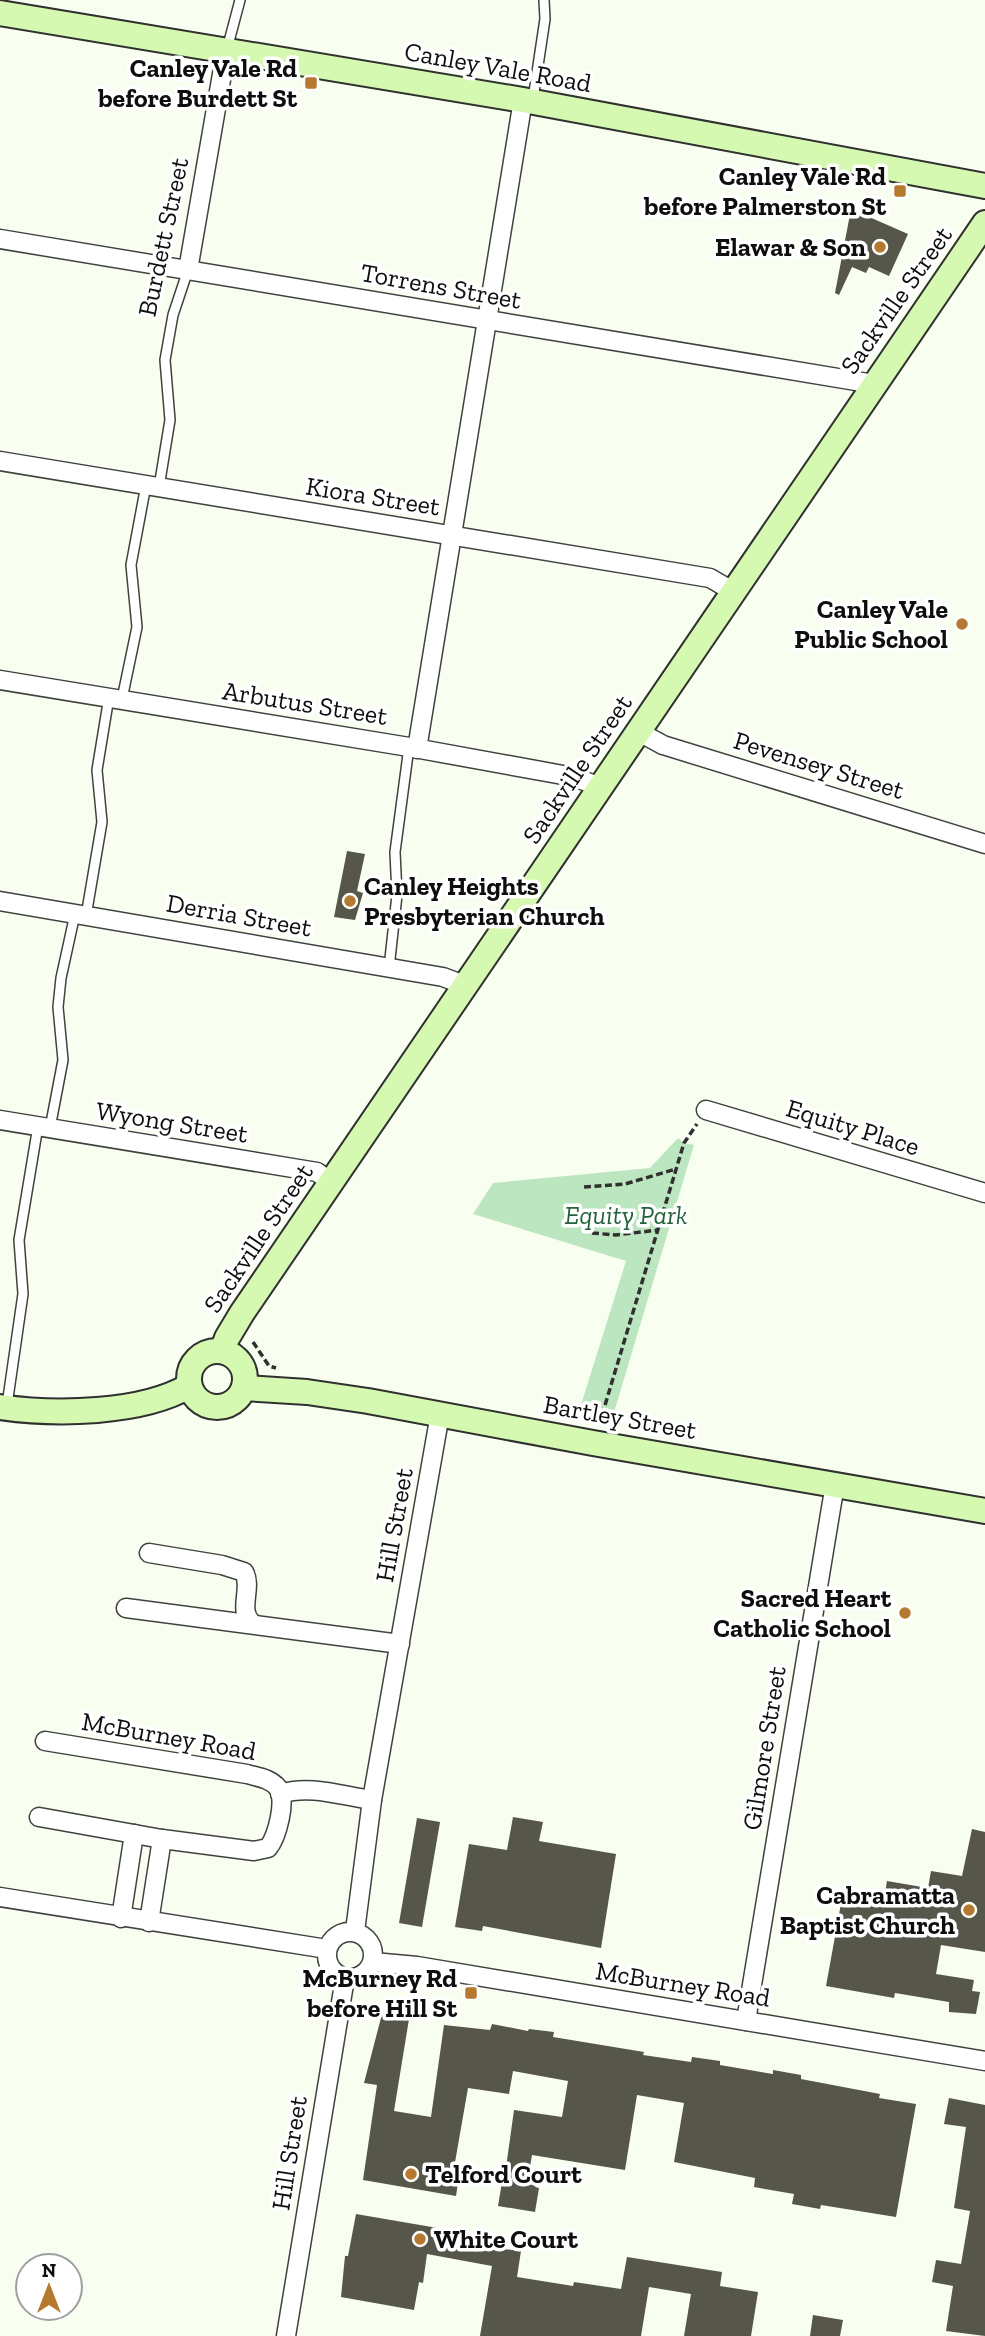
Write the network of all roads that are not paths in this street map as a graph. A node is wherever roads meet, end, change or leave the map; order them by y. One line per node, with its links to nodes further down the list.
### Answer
1 (240, 0): 4 (lane, Burdett Street)
2 (544, 0): 5 (lane)
3 (0, 13): 4 (main road, Canley Vale Road)
4 (226, 51): 5 (main road, Canley Vale Road); 9 (street, Burdett Street)
5 (527, 101): 6 (main road, Canley Vale Road); 10 (street)
6 (985, 186)
7 (985, 223): 11 (main road, Sackville Street)
8 (0, 239): 9 (street, Torrens Street)
9 (188, 270): 10 (street, Torrens Street); 13 (lane, Burdett Street)
10 (488, 321): 11 (street, Torrens Street); 14 (street)
11 (874, 384): 15 (main road, Sackville Street)
12 (0, 461): 13 (street, Kiora Street)
13 (153, 486): 14 (street, Kiora Street); 17 (lane, Burdett Street)
14 (451, 536): 15 (street, Kiora Street); 19 (street)
15 (734, 592): 18 (main road, Sackville Street)
16 (0, 680): 17 (street, Arbutus Street)
17 (115, 698): 19 (street, Arbutus Street); 23 (lane, Burdett Street)
18 (639, 732): 20 (main road, Sackville Street); 21 (street, Pevensey Street)
19 (413, 748): 20 (street, Arbutus Street); 24 (lane)
20 (600, 788): 25 (main road, Sackville Street)
21 (985, 844)
22 (0, 901): 23 (street, Derria Street)
23 (80, 915): 24 (street, Derria Street); 28 (lane, Burdett Street)
24 (389, 968): 25 (street, Derria Street)
25 (467, 986): 29 (main road, Sackville Street)
26 (706, 1110): 30 (street, Equity Place)
27 (0, 1120): 28 (street, Wyong Street)
28 (44, 1127): 29 (street, Wyong Street); 34 (lane, Burdett Street)
29 (332, 1182): 31 (main road, Sackville Street)
30 (985, 1193)
31 (222, 1351): 32 (main road); 33 (main road)
32 (189, 1386): 33 (main road); 34 (main road)
33 (244, 1388): 35 (main road, Bartley Street)
34 (4, 1407)
35 (440, 1414): 36 (main road, Bartley Street); 41 (street, Hill Street)
36 (835, 1484): 37 (main road, Bartley Street); 55 (street, Gilmore Street)
37 (985, 1511)
38 (149, 1553): 40 (street)
39 (125, 1608): 40 (street)
40 (252, 1623): 41 (street)
41 (400, 1644): 44 (street, Hill Street)
42 (45, 1741): 43 (street, McBurney Road)
43 (280, 1794): 44 (street); 47 (street, McBurney Road)
44 (372, 1800): 51 (street, Hill Street)
45 (39, 1817): 46 (street, McBurney Road)
46 (134, 1834): 47 (street, McBurney Road); 49 (street)
47 (162, 1839): 50 (street)
48 (0, 1897): 49 (street)
49 (121, 1918): 50 (street)
50 (149, 1922): 52 (street)
51 (355, 1931): 52 (street); 53 (street)
52 (327, 1949): 54 (street)
53 (373, 1962): 54 (street); 55 (street, McBurney Road)
54 (345, 1978): 57 (street, Hill Street)
55 (746, 2021): 56 (street, McBurney Road)
56 (985, 2061)
57 (286, 2336)

